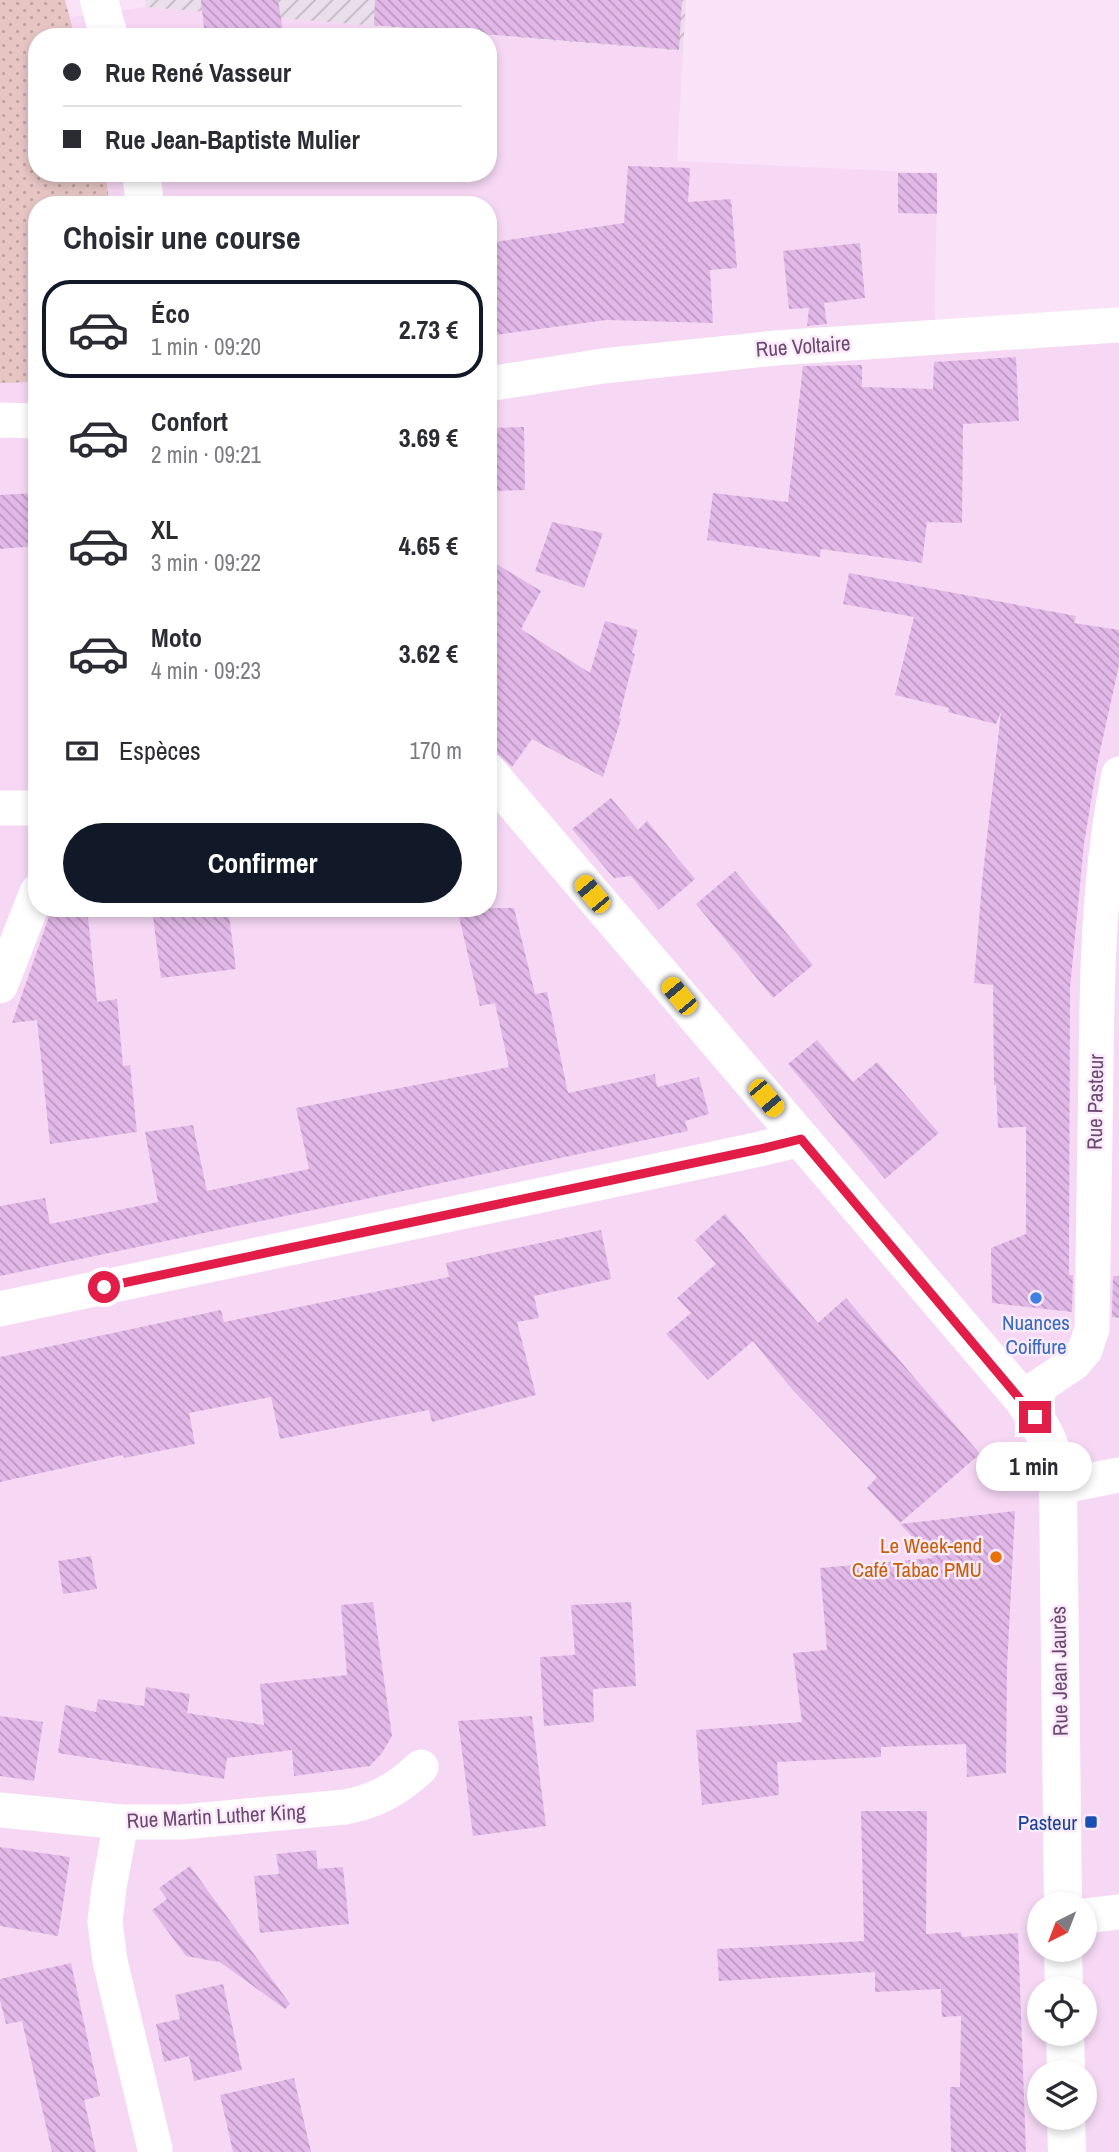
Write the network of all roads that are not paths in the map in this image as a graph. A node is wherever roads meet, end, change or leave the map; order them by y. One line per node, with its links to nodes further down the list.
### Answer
1 (99, 0): 3 (main road)
2 (123, 0): 4 (main road)
3 (107, 28)
4 (127, 28)
5 (1119, 325): 6 (street, Rue Voltaire)
6 (497, 383)
7 (0, 420): 8 (street)
8 (28, 421)
9 (1119, 774): 17 (street, Rue Pasteur)
10 (497, 783): 15 (main road)
11 (28, 807): 12 (street)
12 (0, 808)
13 (21, 911): 14 (street)
14 (0, 986)
15 (801, 1139): 16 (street); 17 (main road)
16 (0, 1309)
17 (1021, 1398): 19 (main road, Rue Jean Jaurès)
18 (1119, 1475): 19 (street)
19 (1058, 1487): 23 (main road, Rue Jean Jaurès)
20 (421, 1767): 22 (street, Rue Martin Luther King)
21 (0, 1810): 22 (street, Rue Martin Luther King)
22 (121, 1822): 27 (street)
23 (1063, 1892)
24 (1119, 1912): 25 (street)
25 (1097, 1915)
26 (1066, 2130): 28 (main road)
27 (155, 2149)
28 (1067, 2152)

